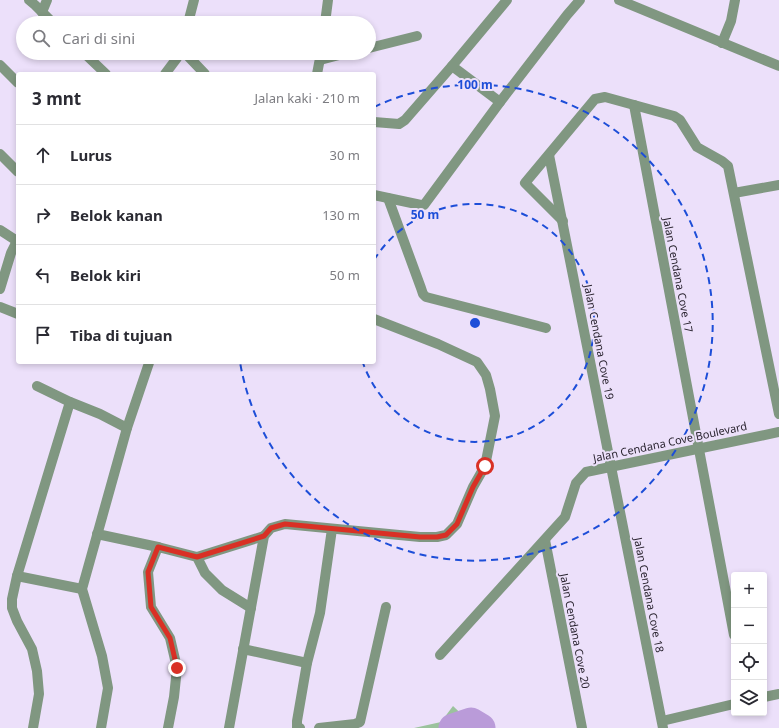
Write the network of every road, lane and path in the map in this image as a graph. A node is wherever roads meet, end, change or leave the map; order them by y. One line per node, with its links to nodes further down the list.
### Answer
1 (29, 0): 9 (street)
2 (46, 0): 9 (street)
3 (194, 0): 11 (street)
4 (328, 0): 12 (street)
5 (507, 0): 21 (street)
6 (580, 0): 28 (street)
7 (619, 0): 14 (street)
8 (735, 0): 14 (street)
9 (42, 12): 10 (street)
10 (46, 16)
11 (190, 16)
12 (326, 16)
13 (417, 36): 15 (street)
14 (722, 43): 22 (street)
15 (376, 46)
16 (91, 60): 23 (street)
17 (176, 60): 24 (street)
18 (192, 60): 25 (street)
19 (320, 60): 26 (street)
20 (0, 65): 27 (street)
21 (452, 66): 28 (street); 30 (street)
22 (779, 66)
23 (104, 72)
24 (166, 72)
25 (203, 72)
26 (317, 72)
27 (16, 81)
28 (500, 102): 37 (street)
29 (634, 105): 32 (street); 35 (street); 53 (street, Jalan Cendana Cove 17)
30 (376, 122)
31 (0, 154): 33 (street)
32 (549, 155): 38 (street, Jalan Cendana Cove 19); 38 (street)
33 (16, 170)
34 (779, 185): 35 (street)
35 (734, 193): 50 (street)
36 (376, 195): 37 (street)
37 (388, 198): 46 (street)
38 (563, 222): 54 (street, Jalan Cendana Cove 19)
39 (0, 230): 40 (street)
40 (16, 239)
41 (15, 256): 42 (street)
42 (0, 289)
43 (0, 307): 44 (street)
44 (16, 313)
45 (376, 319): 55 (street)
46 (546, 328)
47 (148, 364): 51 (street)
48 (37, 386): 49 (street)
49 (70, 402): 51 (street); 61 (street)
50 (779, 414)
51 (127, 428): 56 (street)
52 (779, 432): 53 (street, Jalan Cendana Cove Boulevard)
53 (699, 448): 54 (street, Jalan Cendana Cove Boulevard); 65 (street, Jalan Cendana Cove 17)
54 (611, 466): 58 (street, Jalan Cendana Cove Boulevard); 72 (street, Jalan Cendana Cove 18)
55 (332, 528): 57 (street); 68 (street)
56 (97, 534): 59 (street); 62 (street)
57 (264, 536): 60 (street); 64 (street)
58 (545, 540): 67 (street, Jalan Cendana Cove Boulevard); 79 (street, Jalan Cendana Cove 20)
59 (158, 547): 60 (street); 75 (street)
60 (197, 557): 64 (street)
61 (17, 576): 62 (street); 73 (street)
62 (82, 589): 74 (street)
63 (386, 607): 78 (street)
64 (251, 608): 66 (street)
65 (731, 619)
66 (243, 649): 68 (street); 76 (street)
67 (440, 655)
68 (307, 663): 77 (street)
69 (779, 694): 70 (street)
70 (767, 696)
71 (731, 705): 72 (street)
72 (663, 725)
73 (33, 728)
74 (101, 728)
75 (168, 728)
76 (229, 728)
77 (298, 728)
78 (319, 728)
79 (582, 728)

